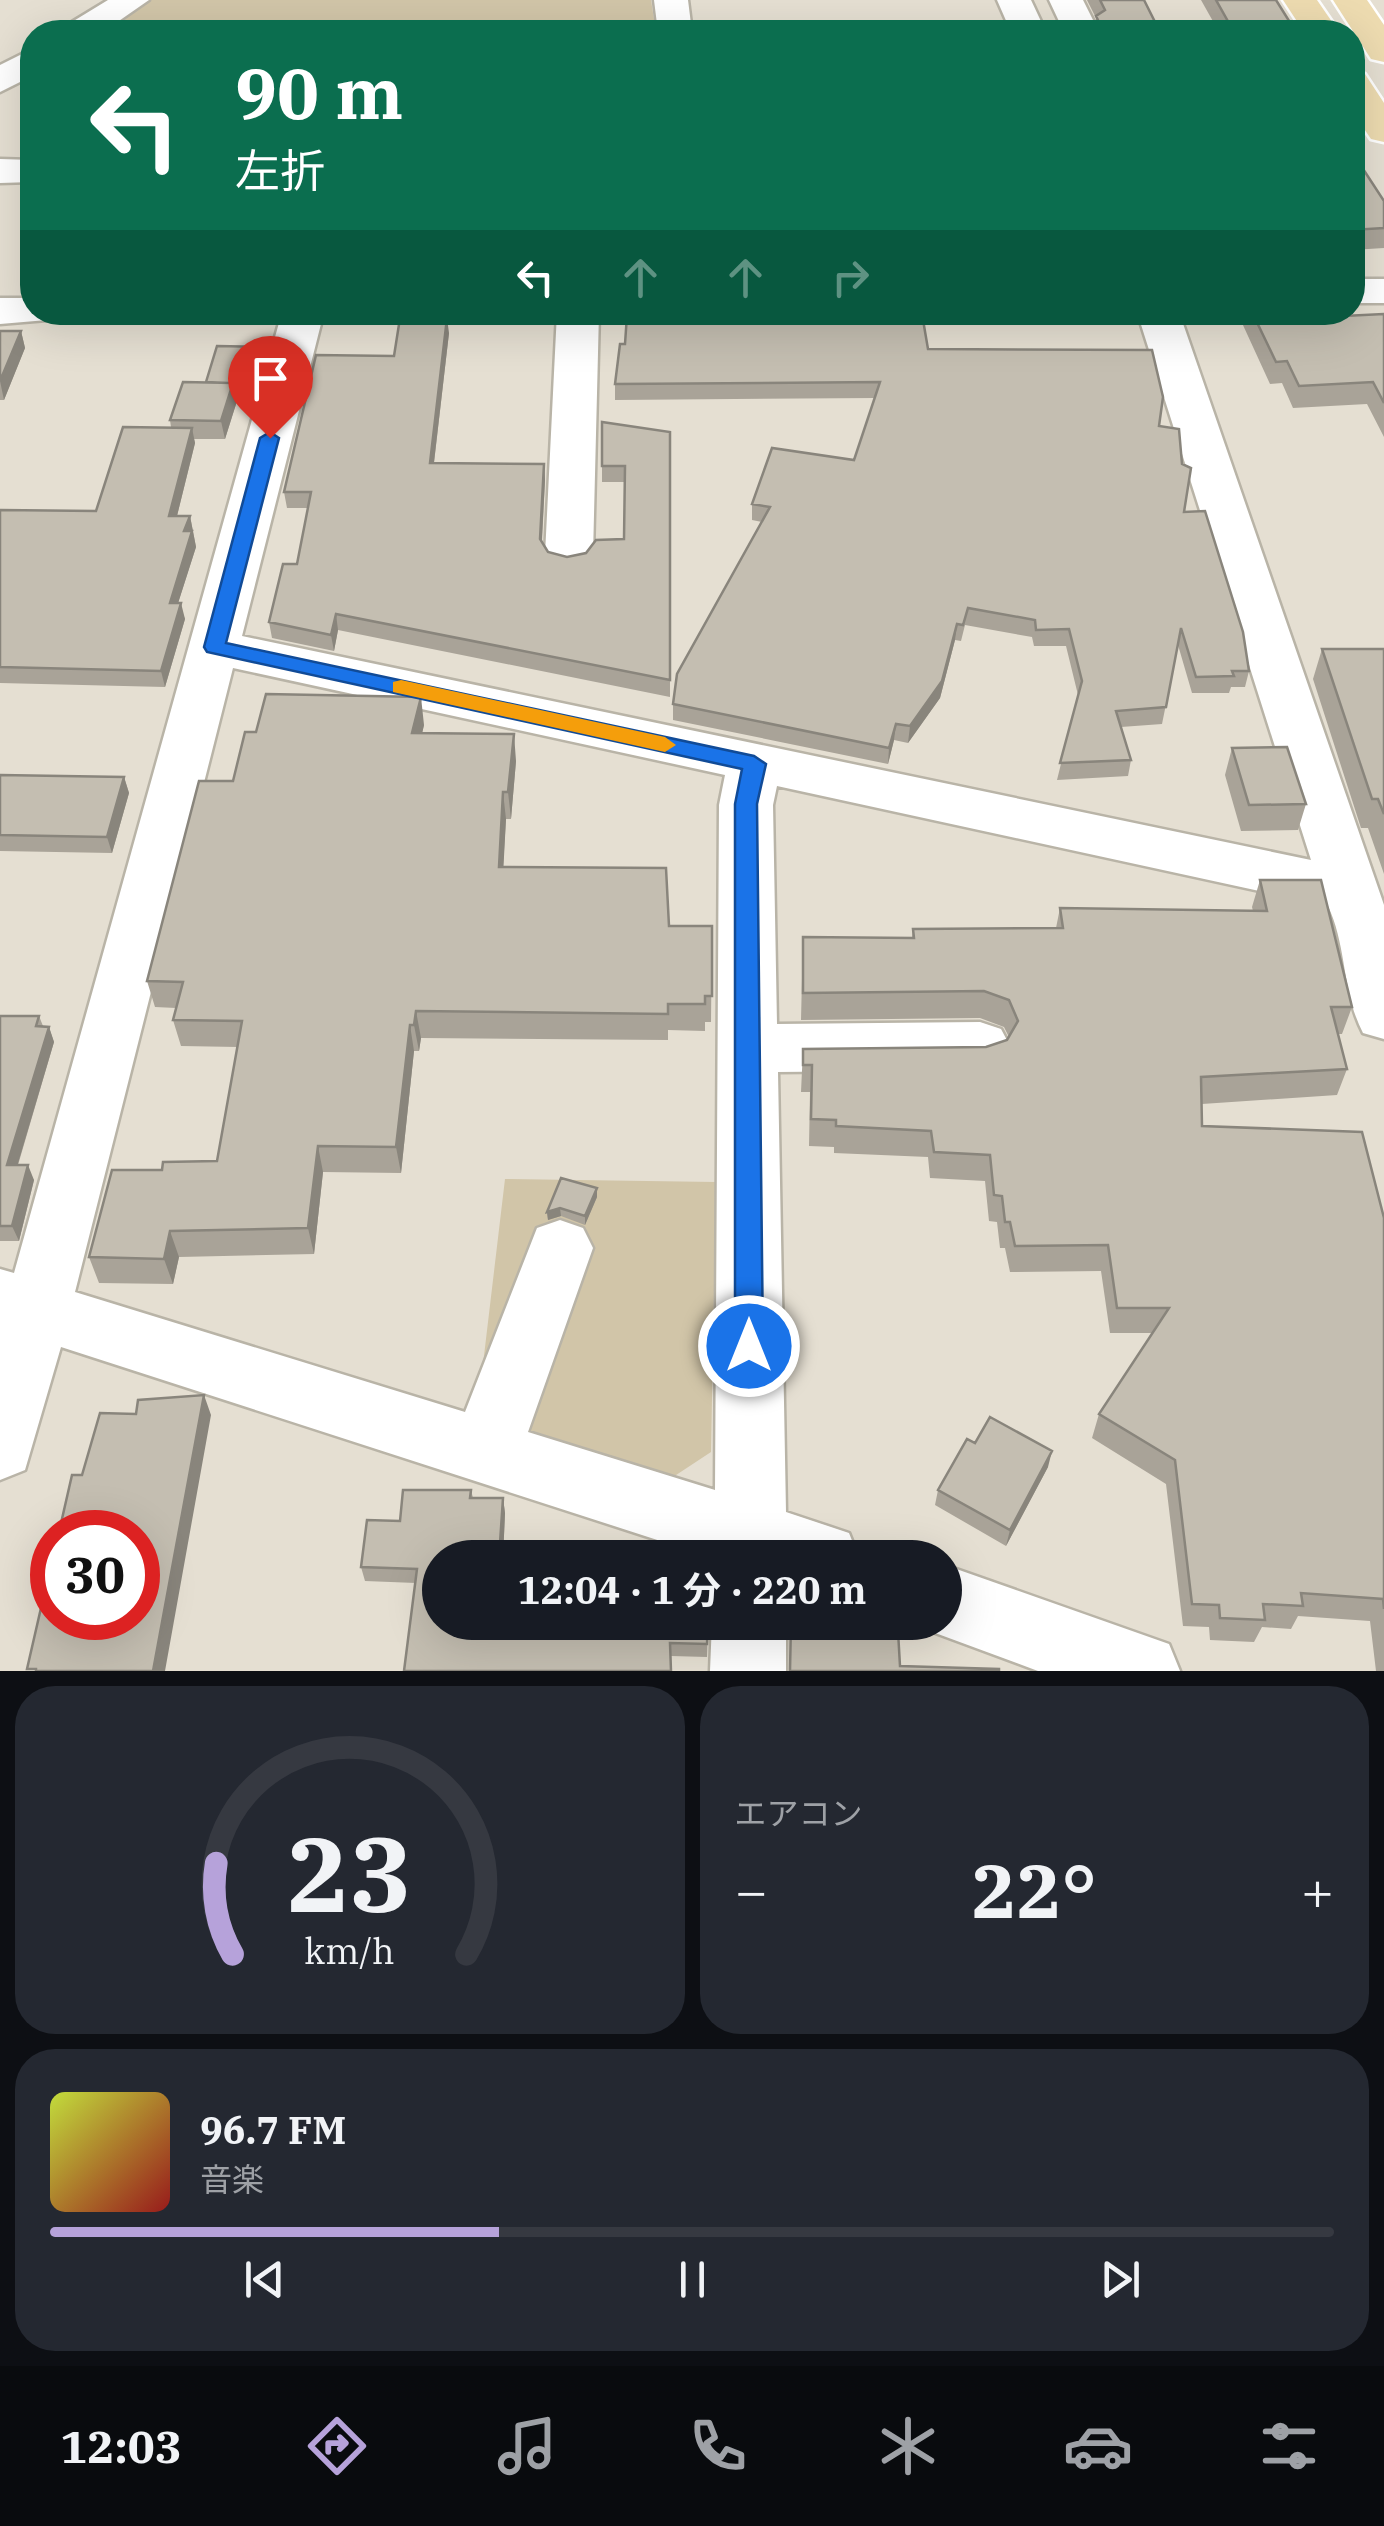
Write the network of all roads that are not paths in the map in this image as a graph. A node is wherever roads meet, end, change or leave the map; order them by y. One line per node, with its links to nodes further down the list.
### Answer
1 (132, 0): 2 (street)
2 (99, 20)
3 (1365, 22): 4 (main road)
4 (1384, 51)
5 (20, 54): 6 (street)
6 (0, 81)
7 (1365, 102): 8 (main road)
8 (1384, 131)
9 (300, 325): 13 (street)
10 (578, 325): 12 (street)
11 (1162, 325): 15 (street)
12 (569, 556)
13 (215, 647): 14 (street); 20 (street)
14 (754, 764): 15 (street); 18 (street)
15 (1348, 889): 16 (street)
16 (1384, 1016)
17 (980, 1046): 18 (street)
18 (746, 1048): 24 (street)
19 (560, 1248): 22 (street)
20 (18, 1303): 21 (street); 22 (street)
21 (0, 1447)
22 (486, 1450): 23 (street)
23 (737, 1540)
24 (751, 1540)
25 (962, 1607): 28 (street)
26 (749, 1640): 27 (street)
27 (748, 1671)
28 (1142, 1671)

